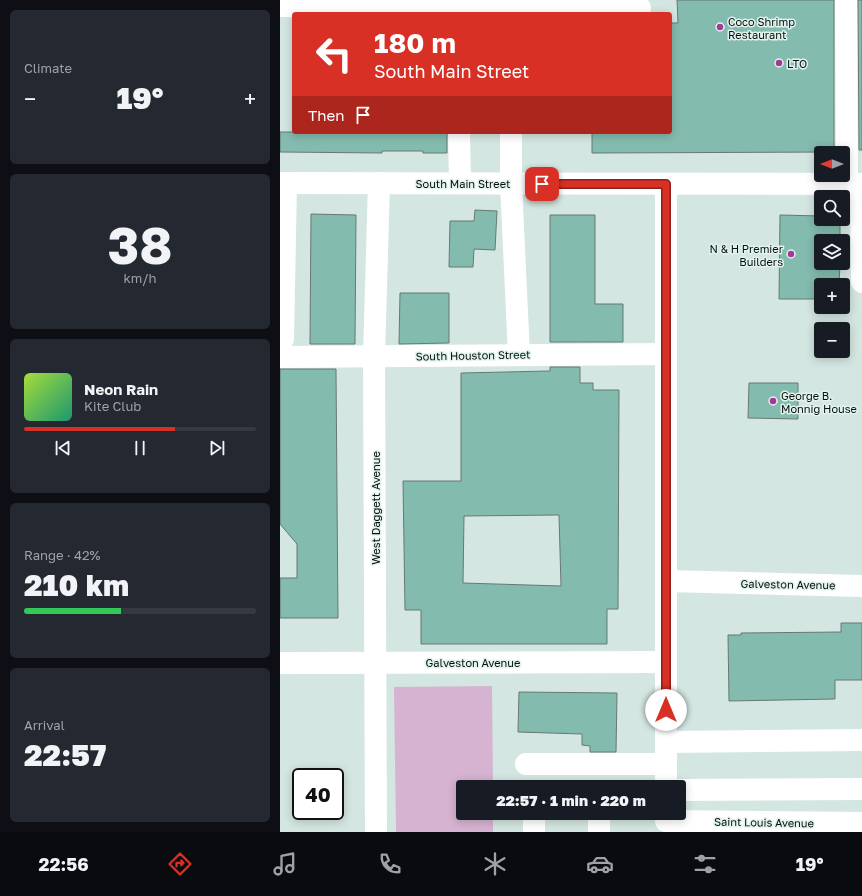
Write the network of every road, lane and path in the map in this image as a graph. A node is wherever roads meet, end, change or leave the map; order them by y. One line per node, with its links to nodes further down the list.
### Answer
1 (846, 0): 12 (street)
2 (280, 6): 3 (street)
3 (459, 7): 4 (street)
4 (640, 12)
5 (459, 134): 9 (street)
6 (511, 134): 10 (street)
7 (283, 183): 8 (street, South Main Street); 14 (street)
8 (379, 183): 9 (street, South Main Street); 17 (street, West Daggett Avenue)
9 (460, 183): 10 (street, South Main Street)
10 (511, 184): 11 (street, South Main Street); 16 (street)
11 (666, 184): 12 (street, South Main Street); 15 (street)
12 (856, 184): 13 (street)
13 (862, 282)
14 (281, 348): 17 (street, South Houston Street)
15 (666, 354): 16 (street, South Houston Street); 18 (street)
16 (519, 355): 17 (street, South Houston Street)
17 (374, 356): 22 (street, West Daggett Avenue)
18 (666, 581): 19 (street, Galveston Avenue); 20 (street)
19 (862, 586)
20 (666, 662): 22 (street, Galveston Avenue); 24 (street)
21 (280, 663): 22 (street, Galveston Avenue)
22 (375, 663): 34 (street, West Daggett Avenue)
23 (862, 740): 24 (street)
24 (666, 742): 26 (street)
25 (526, 764): 26 (street)
26 (666, 764): 27 (street)
27 (666, 780)
28 (862, 789): 29 (street)
29 (686, 790)
30 (534, 820): 35 (street)
31 (599, 820): 36 (street)
32 (666, 822): 33 (street, Saint Louis Avenue)
33 (862, 823)
34 (376, 832)
35 (534, 832)
36 (599, 832)

